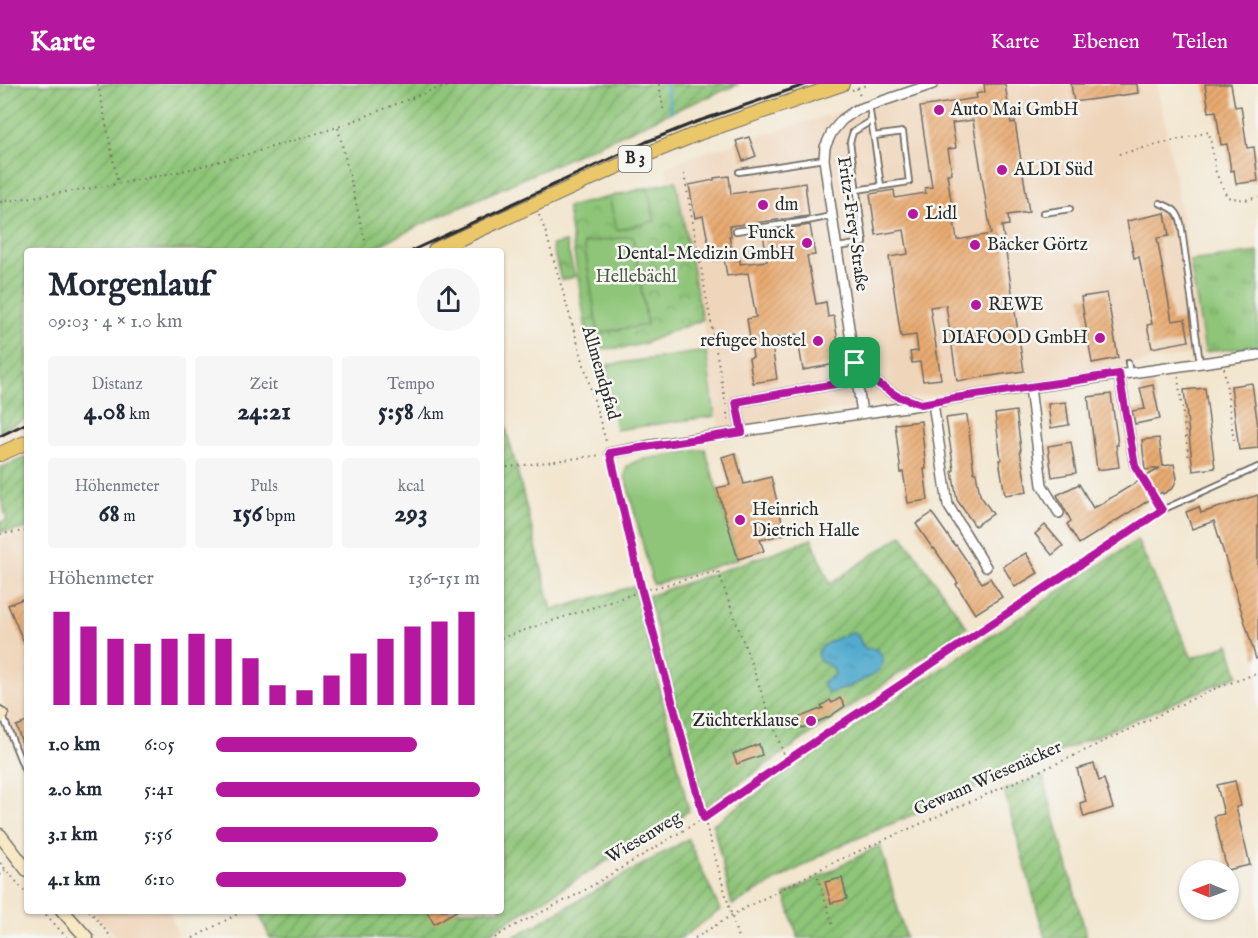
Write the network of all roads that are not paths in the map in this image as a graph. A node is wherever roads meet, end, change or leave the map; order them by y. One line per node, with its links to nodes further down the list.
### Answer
1 (842, 84): 16 (main road, B 3)
2 (933, 84): 3 (street, Fritz-Frey-Straße)
3 (869, 105): 4 (lane); 6 (street, Fritz-Frey-Straße)
4 (871, 121): 5 (lane); 9 (lane)
5 (874, 136): 8 (lane); 8 (lane)
6 (824, 159): 7 (lane); 13 (street, Fritz-Frey-Straße)
7 (739, 171)
8 (881, 186): 9 (lane)
9 (856, 190): 15 (lane)
10 (1160, 203): 19 (lane)
11 (1070, 209): 12 (lane)
12 (1043, 213)
13 (832, 216): 14 (lane); 15 (street, Fritz-Frey-Straße)
14 (736, 231)
15 (837, 247): 18 (street, Fritz-Frey-Straße)
16 (439, 248)
17 (1258, 355): 19 (street)
18 (855, 363): 21 (street, Fritz-Frey-Straße); 24 (street)
19 (1200, 363): 20 (street)
20 (1119, 374): 22 (street); 30 (street)
21 (857, 380): 25 (street, Fritz-Frey-Straße); 26 (street)
22 (1030, 387): 23 (street); 32 (street)
23 (933, 402): 24 (street); 33 (street)
24 (921, 404): 25 (street)
25 (862, 413): 26 (street)
26 (742, 432): 28 (street)
27 (24, 443): 29 (main road)
28 (610, 453)
29 (0, 454)
30 (1135, 466)
31 (1258, 467): 36 (lane, Wiesenweg)
32 (1059, 513)
33 (986, 567)
34 (1, 714): 35 (lane)
35 (24, 769)
36 (704, 818)
37 (0, 835): 38 (main road)
38 (24, 866)
39 (66, 914): 40 (main road)
40 (87, 938)

